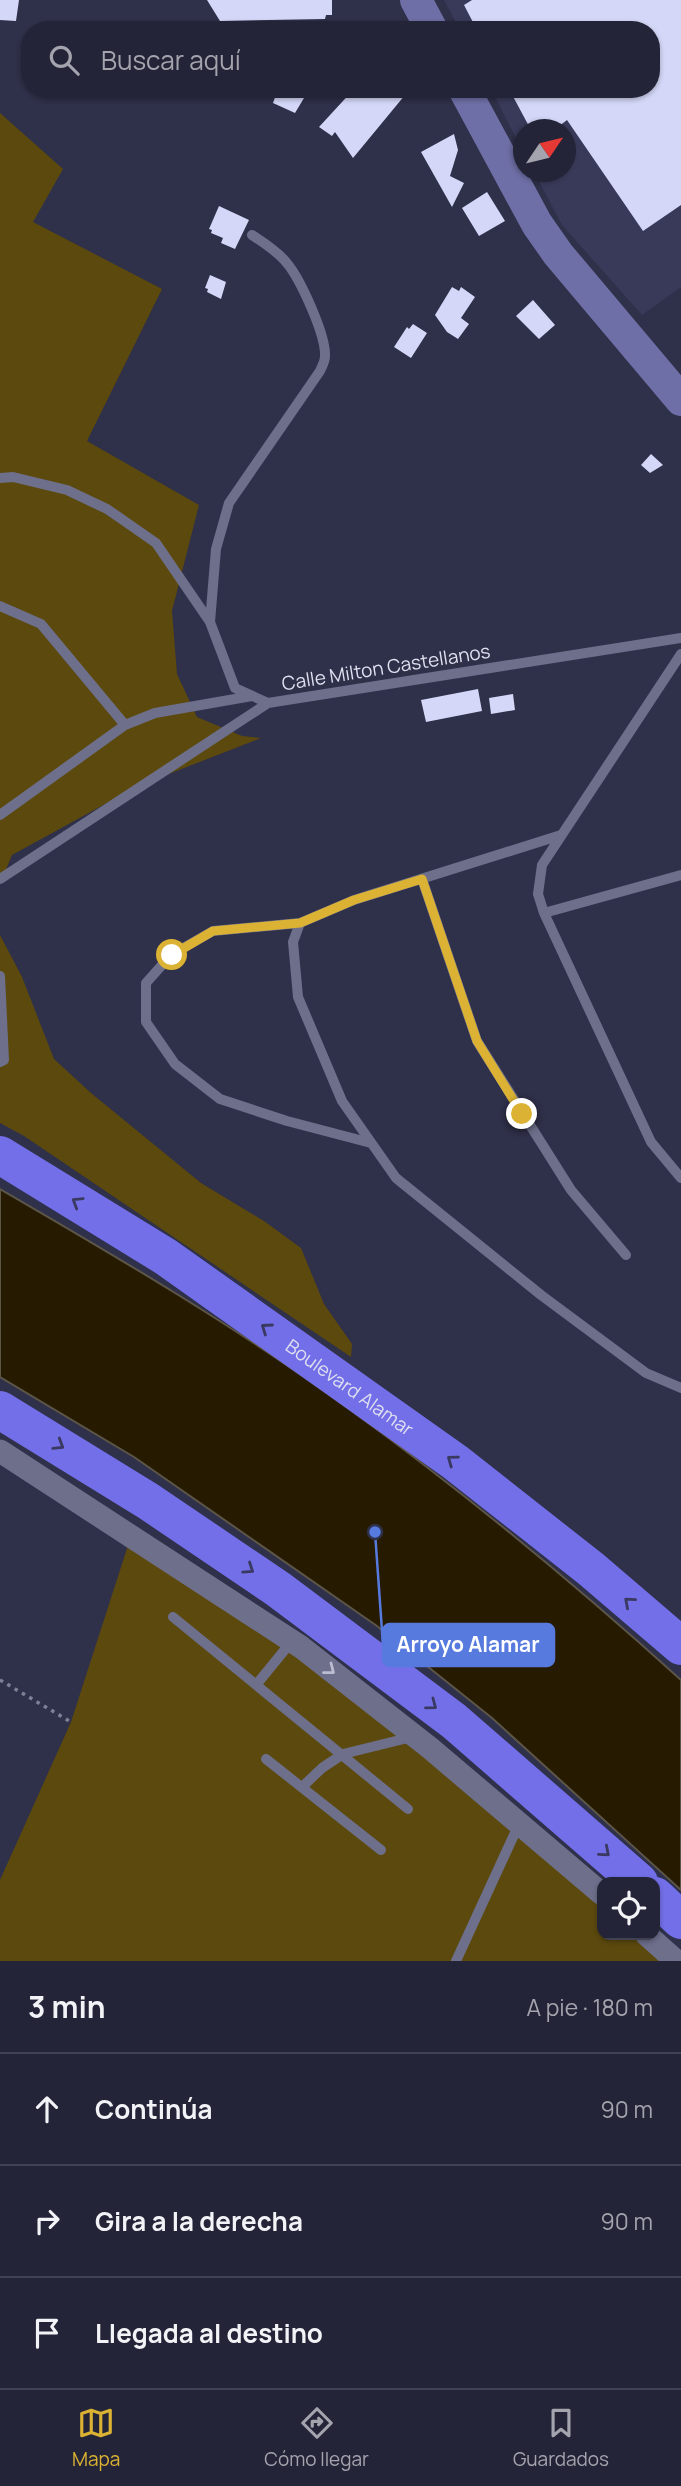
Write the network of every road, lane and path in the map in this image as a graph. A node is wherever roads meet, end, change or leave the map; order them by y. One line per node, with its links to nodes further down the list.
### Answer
1 (416, 0): 2 (main road)
2 (427, 21)
3 (469, 98): 5 (main road)
4 (252, 235): 8 (lane, Calle Milton Castellanos)
5 (681, 400)
6 (0, 478): 8 (lane)
7 (0, 606): 13 (lane)
8 (210, 622): 11 (lane, Calle Milton Castellanos)
9 (681, 638): 12 (lane, Calle Milton Castellanos)
10 (681, 654): 15 (lane)
11 (252, 696): 12 (lane, Calle Milton Castellanos); 13 (lane)
12 (268, 703): 17 (lane)
13 (125, 725): 14 (lane)
14 (0, 815)
15 (561, 835): 18 (lane); 19 (lane)
16 (681, 874): 19 (lane)
17 (0, 879)
18 (422, 879): 20 (lane); 26 (lane)
19 (544, 913): 25 (lane)
20 (300, 923): 23 (lane); 23 (lane)
21 (0, 976): 22 (lane)
22 (0, 1062)
23 (371, 1143): 27 (lane)
24 (0, 1156): 32 (highway, Boulevard Alamar, one-way to 24)
25 (681, 1178)
26 (626, 1255)
27 (681, 1388)
28 (0, 1410): 43 (highway, one-way to 43)
29 (0, 1451): 31 (street)
30 (173, 1617): 34 (lane)
31 (292, 1641): 34 (lane); 36 (street, one-way to 36)
32 (681, 1646)
33 (0, 1680): 35 (path)
34 (256, 1685): 37 (lane)
35 (71, 1723)
36 (415, 1736): 37 (lane); 41 (street)
37 (343, 1754): 39 (lane); 40 (lane)
38 (266, 1759): 39 (lane)
39 (302, 1787): 42 (lane)
40 (408, 1809)
41 (519, 1824): 44 (street); 48 (lane)
42 (381, 1850)
43 (633, 1877)
44 (597, 1890)
45 (660, 1901): 46 (highway)
46 (681, 1920)
47 (653, 1940): 49 (street)
48 (456, 1961)
49 (676, 1961)

